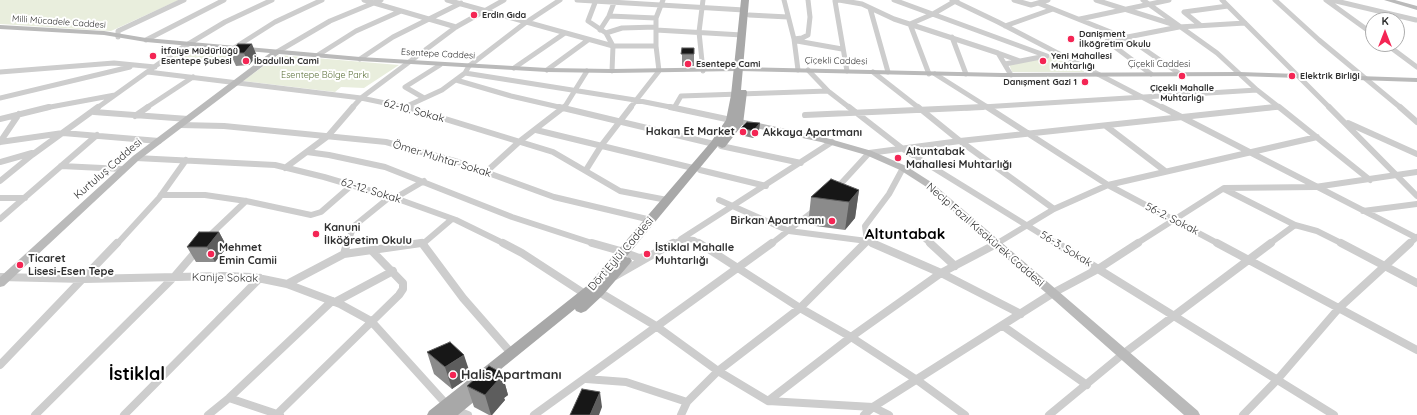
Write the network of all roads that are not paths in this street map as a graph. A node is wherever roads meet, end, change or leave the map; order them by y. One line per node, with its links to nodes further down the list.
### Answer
1 (184, 0): 70 (street)
2 (224, 0): 73 (street)
3 (272, 0): 77 (street)
4 (322, 0): 80 (street)
5 (364, 0): 31 (street)
6 (381, 0): 31 (street)
7 (447, 0): 32 (street)
8 (504, 0): 43 (street)
9 (560, 0): 53 (street)
10 (577, 0): 29 (street)
11 (703, 0): 38 (street)
12 (745, 0): 45 (main road)
13 (751, 0): 45 (main road)
14 (784, 0): 48 (street)
15 (808, 0): 75 (street)
16 (894, 0): 46 (street)
17 (955, 0): 46 (street); 57 (street)
18 (1014, 0): 34 (street)
19 (1048, 0): 34 (street)
20 (1096, 0): 42 (street)
21 (1143, 0): 35 (street)
22 (1169, 0): 35 (street)
23 (1222, 0): 37 (street)
24 (1275, 0): 120 (street)
25 (1326, 0): 62 (street)
26 (1332, 0): 52 (street)
27 (1387, 0): 40 (street)
28 (1401, 0): 36 (street)
29 (595, 1): 30 (street); 63 (street)
30 (615, 1): 33 (street); 47 (street)
31 (374, 2): 44 (street); 82 (street)
32 (462, 2): 43 (street); 50 (street)
33 (662, 3): 38 (street); 49 (street)
34 (1038, 3): 41 (street)
35 (1149, 4): 42 (street); 59 (street)
36 (1417, 4)
37 (1228, 6): 55 (street); 56 (street)
38 (702, 7): 45 (street); 65 (street)
39 (870, 8): 54 (street); 81 (street); 110 (street)
40 (1417, 8)
41 (1053, 9): 51 (street); 57 (street)
42 (1126, 9): 51 (street); 59 (street)
43 (484, 10): 53 (street); 60 (street)
44 (401, 11): 50 (street); 86 (street)
45 (746, 12): 48 (street); 68 (main road); 105 (main road)
46 (933, 14): 54 (street); 76 (street)
47 (609, 16): 49 (street); 63 (street)
48 (788, 17): 75 (street)
49 (656, 18): 61 (street)
50 (428, 19): 60 (street); 88 (street)
51 (1080, 19): 72 (street)
52 (1417, 19)
53 (525, 23): 66 (street); 97 (street)
54 (910, 24): 71 (street); 111 (street)
55 (1245, 24): 56 (street); 118 (street)
56 (1200, 25): 59 (street)
57 (1005, 26): 69 (street)
58 (0, 27): 70 (street, Milli Mücadele Caddesi)
59 (1178, 27): 72 (street); 116 (street)
60 (456, 28): 90 (street)
61 (656, 28): 65 (street); 67 (street); 79 (street)
62 (1365, 28)
63 (600, 30): 67 (street)
64 (0, 32): 70 (street, Milli Mücadele Caddesi)
65 (699, 32): 68 (street); 100 (street)
66 (565, 33): 74 (street); 96 (street)
67 (606, 34): 78 (street)
68 (742, 35): 105 (main road)
69 (1024, 36): 76 (street); 85 (street)
70 (118, 37): 73 (street, Esentepe Caddesi)
71 (952, 37): 84 (street); 112 (street)
72 (1123, 37): 114 (street); 115 (street)
73 (146, 40): 77 (street, Esentepe Caddesi)
74 (588, 40): 78 (street); 98 (street)
75 (794, 40): 81 (street); 101 (street)
76 (1009, 42): 87 (street)
77 (189, 44): 80 (street, Esentepe Caddesi); 94 (street)
78 (613, 46): 79 (street); 104 (street)
79 (656, 46): 99 (street)
80 (234, 48): 82 (street, Esentepe Caddesi)
81 (842, 48): 106 (street)
82 (277, 52): 86 (street, Esentepe Caddesi); 123 (street, Kurtuluş Caddesi)
83 (1397, 52): 95 (street)
84 (998, 53): 89 (street); 91 (street)
85 (1058, 54): 87 (street); 113 (street)
86 (318, 55): 88 (street, Esentepe Caddesi)
87 (1047, 56): 89 (street)
88 (360, 59): 90 (street, Esentepe Caddesi)
89 (1020, 61): 91 (street)
90 (408, 63): 92 (street, Esentepe Caddesi); 130 (street)
91 (1005, 64): 117 (street)
92 (440, 65): 97 (street, Esentepe Caddesi); 131 (street)
93 (136, 66): 94 (street); 107 (street); 129 (street)
94 (154, 67): 108 (street)
95 (1417, 67)
96 (514, 68): 97 (street, Esentepe Caddesi); 98 (street, Esentepe Caddesi)
97 (467, 69): 121 (street); 125 (street)
98 (547, 70): 103 (street, Esentepe Caddesi)
99 (659, 70): 100 (street, Esentepe Caddesi); 104 (street, Esentepe Caddesi); 133 (street)
100 (703, 70): 105 (street, Esentepe Caddesi)
101 (798, 70): 102 (street, Çiçekli Caddesi); 105 (street, Çiçekli Caddesi)
102 (808, 70): 106 (street, Çiçekli Caddesi); 126 (street, 56-3. Sokak)
103 (587, 71): 104 (street, Esentepe Caddesi); 125 (street)
104 (612, 71)
105 (742, 71): 128 (main road, Dört Eylül Caddesi)
106 (847, 71): 109 (street, Çiçekli Caddesi)
107 (0, 72)
108 (148, 72): 119 (street, 62-10. Sokak); 127 (street)
109 (873, 72): 110 (street, Çiçekli Caddesi); 139 (street)
110 (888, 72): 111 (street, Çiçekli Caddesi)
111 (932, 74): 112 (street, Çiçekli Caddesi); 135 (street, 56-2. Sokak)
112 (966, 74): 117 (street, Çiçekli Caddesi)
113 (1099, 74): 114 (street, Çiçekli Caddesi); 117 (street, Çiçekli Caddesi); 132 (street)
114 (1150, 74): 115 (street, Çiçekli Caddesi)
115 (1180, 74): 116 (street, Çiçekli Caddesi)
116 (1239, 74): 118 (street, Çiçekli Caddesi); 124 (street)
117 (1011, 75)
118 (1298, 76): 120 (street, Çiçekli Caddesi); 150 (street)
119 (192, 77): 123 (street, 62-10. Sokak); 144 (street)
120 (1363, 78): 122 (street, Çiçekli Caddesi); 151 (street)
121 (456, 80): 131 (street); 137 (street)
122 (1417, 80)
123 (236, 82): 130 (street, 62-10. Sokak); 147 (street, Kurtuluş Caddesi)
124 (1256, 90): 132 (street); 136 (street)
125 (574, 91): 133 (street); 137 (street)
126 (828, 91): 128 (street); 141 (street, 56-3. Sokak)
127 (118, 94): 140 (street); 142 (street)
128 (740, 95): 138 (street); 149 (main road, Dört Eylül Caddesi)
129 (0, 98)
130 (361, 98): 134 (street, 62-10. Sokak); 158 (street)
131 (424, 98): 134 (street)
132 (1143, 98): 135 (street); 145 (street)
133 (635, 100): 138 (street); 148 (street)
134 (406, 107): 161 (street, 62-10. Sokak)
135 (988, 107): 139 (street); 156 (street, 56-2. Sokak)
136 (1278, 107): 145 (street); 159 (street)
137 (564, 108): 148 (street); 154 (street)
138 (674, 108): 149 (street)
139 (921, 111): 141 (street); 162 (street)
140 (94, 112): 144 (street); 155 (street)
141 (855, 112): 143 (street); 167 (street, 56-3. Sokak)
142 (19, 114): 146 (street); 163 (street)
143 (805, 115)
144 (135, 116): 147 (street)
145 (1179, 117): 153 (street); 171 (street)
146 (0, 119)
147 (188, 119): 152 (street, Kurtuluş Caddesi)
148 (619, 121): 165 (street); 166 (street)
149 (736, 121): 164 (street, Necip Fazıl Kısakürek Caddesi); 165 (main road, Dört Eylül Caddesi)
150 (1344, 122): 172 (street); 186 (street)
151 (1417, 122)
152 (180, 125): 158 (street, Ömer Muhtar Sokak); 160 (street, Kurtuluş Caddesi)
153 (1106, 126): 156 (street); 183 (street)
154 (536, 130): 161 (street); 166 (street)
155 (63, 133): 157 (street); 163 (street); 168 (street)
156 (1028, 134): 162 (street); 191 (street, 56-2. Sokak)
157 (97, 135): 160 (street); 177 (street)
158 (328, 136): 169 (street); 184 (street, Ömer Muhtar Sokak)
159 (1318, 137): 171 (street); 187 (street)
160 (159, 141): 173 (street, Kurtuluş Caddesi)
161 (520, 141): 182 (street, 62-10. Sokak); 184 (street)
162 (960, 141): 167 (street); 207 (street)
163 (0, 142)
164 (832, 142): 170 (street, Necip Fazıl Kısakürek Caddesi); 176 (street)
165 (718, 145): 176 (street); 181 (main road, Dört Eylül Caddesi)
166 (601, 146): 181 (street); 182 (street)
167 (903, 149): 170 (street); 213 (street, 56-3. Sokak)
168 (36, 152): 175 (street); 188 (street)
169 (307, 152): 178 (street); 189 (street)
170 (869, 153): 179 (street, Necip Fazıl Kısakürek Caddesi); 196 (street)
171 (1249, 153): 183 (street); 193 (street)
172 (1417, 154)
173 (136, 158): 174 (street, 62-12. Sokak); 180 (street, Kurtuluş Caddesi)
174 (186, 160): 178 (street, 62-12. Sokak); 195 (street)
175 (0, 162)
176 (801, 163): 192 (street)
177 (61, 166): 180 (street); 200 (street)
178 (285, 168): 190 (street, 62-12. Sokak)
179 (903, 168): 219 (street); 221 (street, Necip Fazıl Kısakürek Caddesi)
180 (123, 169): 236 (street, Kurtuluş Caddesi)
181 (697, 169): 192 (street); 201 (main road, Dört Eylül Caddesi); 223 (main road, Dört Eylül Caddesi)
182 (586, 170): 201 (street, 62-10. Sokak)
183 (1165, 171): 191 (street)
184 (486, 172): 211 (street, Ömer Muhtar Sokak)
185 (1417, 172): 186 (street)
186 (1397, 176): 187 (street); 197 (street)
187 (1370, 180): 193 (street)
188 (0, 181)
189 (424, 182): 198 (street); 223 (street)
190 (352, 185): 198 (street, 62-12. Sokak); 203 (street)
191 (1108, 185): 207 (street); 212 (street, 56-2. Sokak)
192 (766, 186): 205 (street)
193 (1315, 187): 194 (street); 208 (street)
194 (1224, 189): 212 (street); 214 (street)
195 (161, 195): 203 (street); 237 (street)
196 (830, 196)
197 (1417, 196)
198 (393, 197): 210 (street, 62-12. Sokak); 224 (street)
199 (0, 198): 200 (street)
200 (25, 198): 209 (street)
201 (667, 200): 211 (main road, Dört Eylül Caddesi)
202 (719, 200): 205 (street)
203 (246, 201): 234 (street)
204 (1417, 204): 208 (street)
205 (734, 206): 215 (street); 218 (street)
206 (819, 206): 215 (street)
207 (1054, 209): 213 (street)
208 (1363, 211): 217 (street)
209 (0, 219)
210 (452, 219): 220 (street); 242 (street, 62-12. Sokak)
211 (652, 220): 223 (main road, Dört Eylül Caddesi)
212 (1176, 221): 226 (street, 56-2. Sokak); 230 (street)
213 (1026, 225): 221 (street); 230 (street, 56-3. Sokak)
214 (1295, 225): 226 (street); 228 (street)
215 (789, 231): 219 (street); 229 (street)
216 (917, 232): 227 (street)
217 (1416, 237): 228 (street)
218 (681, 240): 225 (street); 229 (street)
219 (867, 241): 232 (street); 244 (street)
220 (422, 243): 222 (street); 253 (street)
221 (997, 244): 227 (street); 241 (street, Necip Fazıl Kısakürek Caddesi)
222 (372, 251): 224 (street); 231 (street)
223 (628, 253): 225 (street); 233 (main road, Dört Eylül Caddesi); 242 (main road, Dört Eylül Caddesi)
224 (344, 254): 238 (street)
225 (651, 256): 233 (street)
226 (1250, 259): 245 (street, 56-2. Sokak); 247 (street)
227 (955, 266): 232 (street)
228 (1383, 267): 239 (street); 245 (street)
229 (736, 269): 244 (street); 249 (street)
230 (1098, 269): 241 (street); 247 (street, 56-3. Sokak)
231 (393, 271): 243 (street); 248 (street)
232 (941, 273): 246 (street); 251 (street)
233 (614, 276): 240 (main road, Dört Eylül Caddesi)
234 (174, 277): 235 (street, Kanije Sokak); 237 (street, Kanije Sokak); 267 (street)
235 (260, 278): 238 (street, Kanije Sokak); 268 (street)
236 (2, 279): 237 (street, Kanije Sokak)
237 (84, 279): 255 (street)
238 (287, 284): 243 (street, Kanije Sokak)
239 (1417, 284)
240 (599, 292): 249 (street); 265 (main road, Dört Eylül Caddesi)
241 (1053, 293): 246 (street); 254 (street, Necip Fazıl Kısakürek Caddesi)
242 (586, 294): 253 (main road, Dört Eylül Caddesi)
243 (333, 302): 248 (street, Kanije Sokak); 261 (street)
244 (800, 308): 251 (street); 256 (street)
245 (1339, 308): 252 (street, 56-2. Sokak); 259 (street)
246 (1020, 314): 250 (street)
247 (1173, 316): 254 (street); 259 (street, 56-3. Sokak)
248 (370, 321): 265 (street, Kanije Sokak); 266 (street)
249 (656, 326): 256 (street); 257 (street)
250 (1004, 326): 258 (street); 260 (street)
251 (851, 337): 258 (street); 262 (street)
252 (1417, 350)
253 (512, 354): 265 (main road, Dört Eylül Caddesi)
254 (1123, 354): 260 (street); 278 (street, Necip Fazıl Kısakürek Caddesi)
255 (0, 365)
256 (718, 371): 262 (street); 263 (street)
257 (586, 379): 263 (street); 272 (street)
258 (917, 380): 264 (street); 276 (street)
259 (1277, 380): 279 (street); 280 (street, 56-3. Sokak)
260 (1087, 385): 277 (street)
261 (229, 398): 266 (street); 269 (street)
262 (768, 401): 264 (street)
263 (687, 402): 273 (street)
264 (873, 407): 274 (street); 275 (street)
265 (450, 410): 270 (main road, Dört Eylül Caddesi); 271 (street)
266 (279, 414)
267 (35, 415)
268 (124, 415)
269 (208, 415)
270 (434, 415)
271 (468, 415)
272 (534, 415)
273 (681, 415)
274 (864, 415)
275 (889, 415)
276 (965, 415)
277 (1049, 415)
278 (1193, 415)
279 (1243, 415)
280 (1334, 415)

